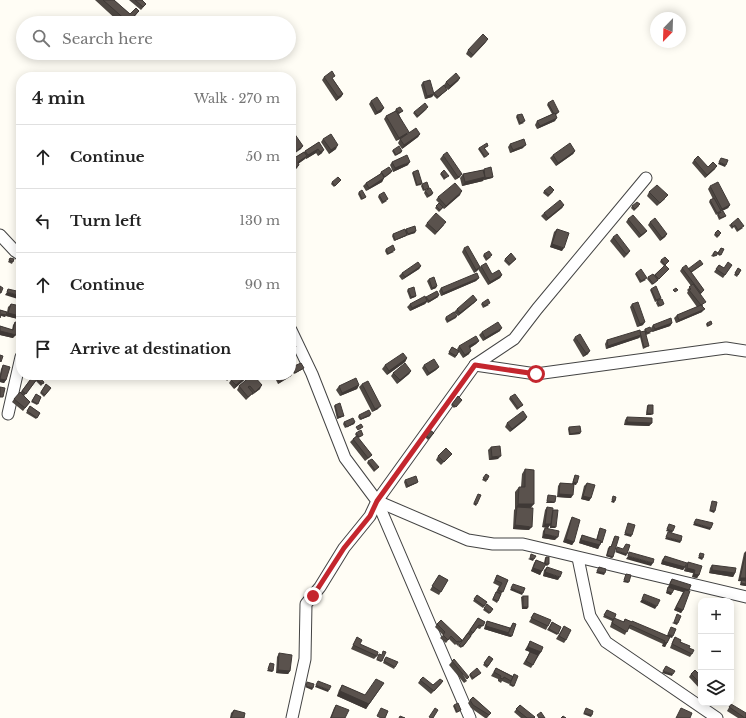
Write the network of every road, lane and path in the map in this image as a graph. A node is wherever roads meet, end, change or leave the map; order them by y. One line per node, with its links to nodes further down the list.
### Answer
1 (646, 178): 6 (street)
2 (0, 235): 3 (street)
3 (16, 252)
4 (296, 340): 9 (street)
5 (746, 351): 6 (street)
6 (475, 365): 9 (street)
7 (16, 379): 8 (street)
8 (8, 414)
9 (377, 501): 10 (street); 12 (street); 13 (street)
10 (578, 558): 11 (street); 14 (street)
11 (746, 597)
12 (292, 718)
13 (470, 718)
14 (717, 718)

